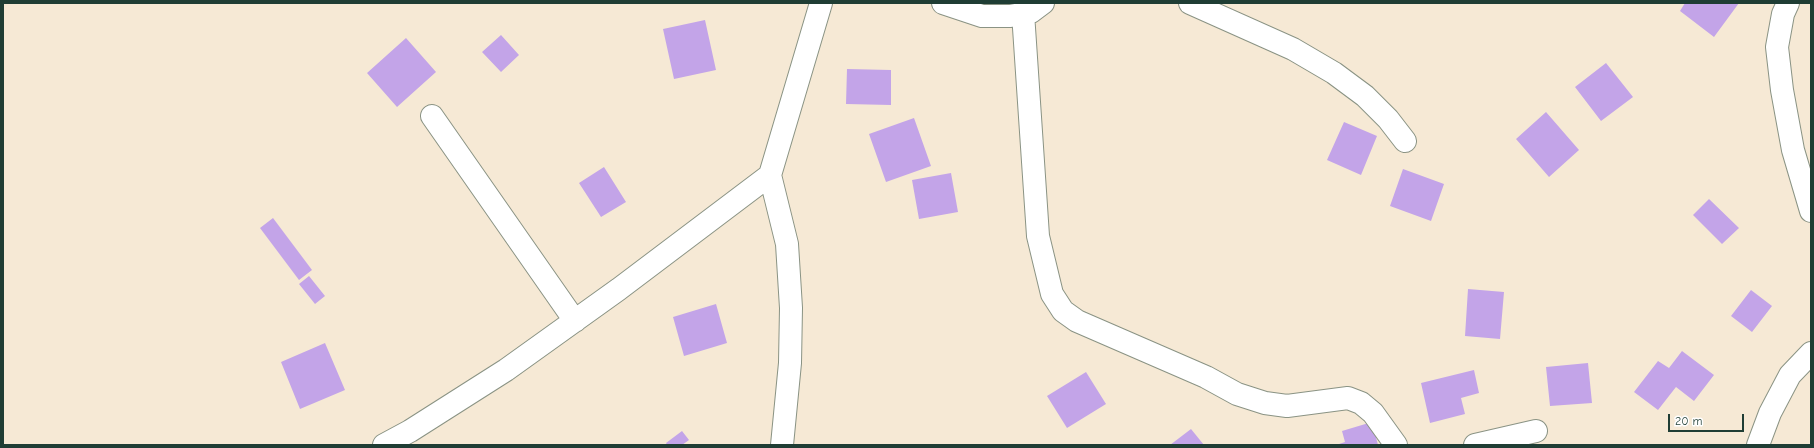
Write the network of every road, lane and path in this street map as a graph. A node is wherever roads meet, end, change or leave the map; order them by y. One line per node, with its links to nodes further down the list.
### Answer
1 (821, 3): 9 (street)
2 (943, 3): 6 (street)
3 (1043, 3): 6 (street)
4 (1190, 3): 8 (street)
5 (1788, 3): 10 (street)
6 (1023, 13): 16 (street)
7 (432, 116): 11 (street)
8 (1405, 141)
9 (770, 175): 11 (street); 15 (street)
10 (1811, 211)
11 (575, 321): 14 (street)
12 (1811, 353): 18 (street)
13 (1536, 431): 17 (street)
14 (384, 445)
15 (782, 445)
16 (1396, 445)
17 (1475, 445)
18 (1758, 445)

